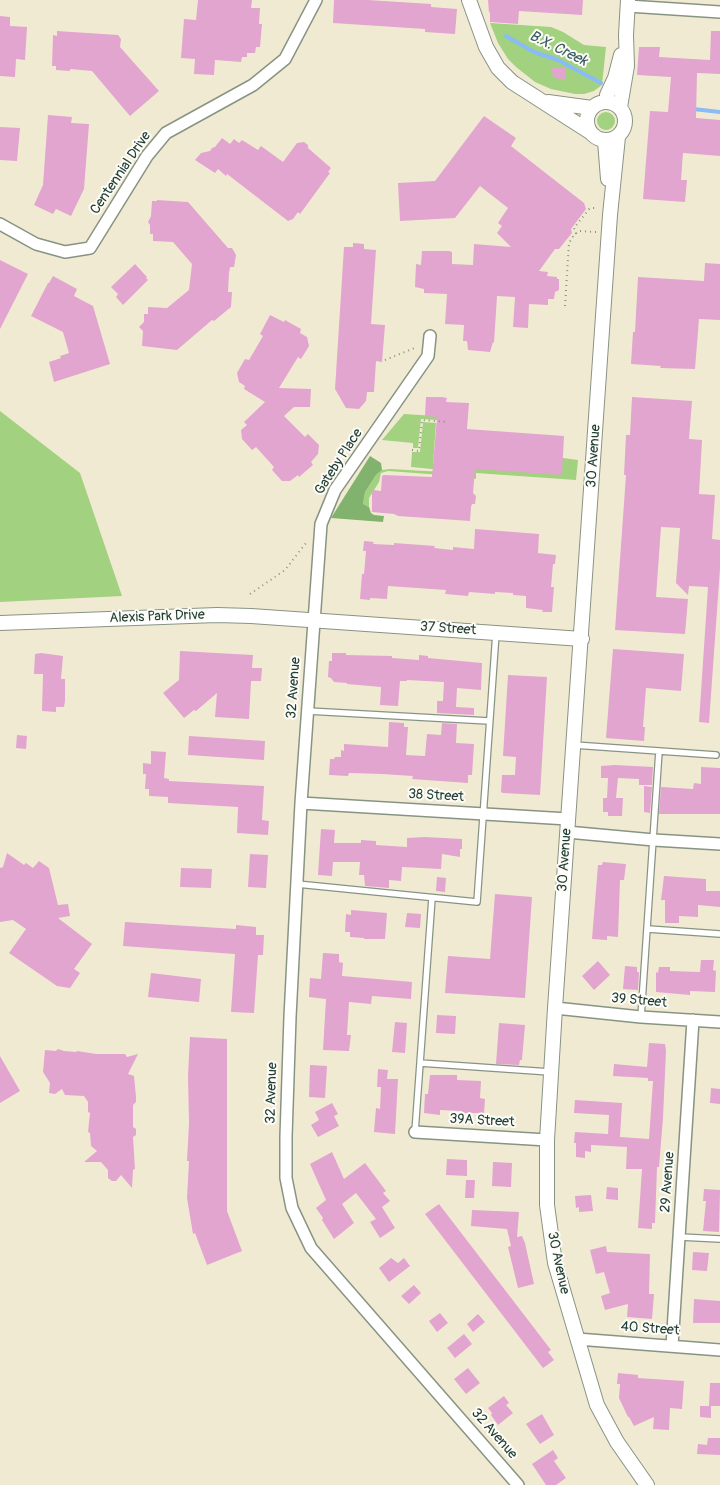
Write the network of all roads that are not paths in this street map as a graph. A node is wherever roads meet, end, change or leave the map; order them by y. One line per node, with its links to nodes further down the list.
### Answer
1 (316, 0): 17 (street, Centennial Drive)
2 (469, 0): 7 (street)
3 (479, 0): 7 (street)
4 (628, 3): 5 (street); 8 (street)
5 (674, 4): 6 (street)
6 (720, 12)
7 (478, 25): 10 (street)
8 (626, 35): 9 (street); 11 (street)
9 (607, 101): 11 (street); 12 (street)
10 (542, 102): 12 (street); 13 (street)
11 (620, 107): 14 (street)
12 (592, 108): 13 (street)
13 (590, 132): 15 (street)
14 (618, 137): 15 (street); 16 (street, 30 Avenue)
15 (605, 141): 16 (street, 30 Avenue)
16 (604, 212): 22 (street, 30 Avenue)
17 (0, 224)
18 (430, 336): 19 (street, Gateby Place)
19 (314, 619): 20 (street, Alexis Park Drive); 21 (street, 37 Street); 23 (street, 32 Avenue)
20 (0, 623)
21 (496, 633): 22 (street, 37 Street); 24 (lane)
22 (582, 639): 25 (street, 30 Avenue)
23 (308, 712): 24 (lane); 28 (street, 32 Avenue)
24 (489, 721): 29 (lane)
25 (574, 745): 26 (lane); 30 (street, 30 Avenue)
26 (659, 751): 27 (lane); 31 (lane)
27 (716, 755)
28 (302, 803): 29 (street, 38 Street); 33 (street, 32 Avenue)
29 (482, 814): 30 (street, 38 Street); 34 (lane)
30 (568, 825): 31 (street, 38 Street); 37 (street, 30 Avenue)
31 (654, 840): 32 (street, 38 Street); 35 (lane)
32 (720, 844)
33 (297, 884): 34 (lane); 50 (street, 32 Avenue)
34 (432, 898): 41 (lane)
35 (648, 929): 36 (lane); 38 (lane)
36 (720, 934)
37 (555, 1008): 38 (street, 39 Street); 42 (street, 30 Avenue)
38 (641, 1016): 39 (street, 39 Street)
39 (693, 1020): 40 (street, 39 Street); 45 (street, 29 Avenue)
40 (720, 1022)
41 (420, 1063): 42 (lane); 43 (lane)
42 (552, 1072): 44 (street, 30 Avenue)
43 (415, 1132): 44 (street, 39A Street)
44 (547, 1140): 47 (street, 30 Avenue)
45 (680, 1237): 46 (lane); 48 (street, 29 Avenue)
46 (720, 1240)
47 (577, 1339): 48 (street, 40 Street); 51 (street, 30 Avenue)
48 (672, 1346): 49 (street, 40 Street)
49 (720, 1350)
50 (518, 1485)
51 (647, 1485)

